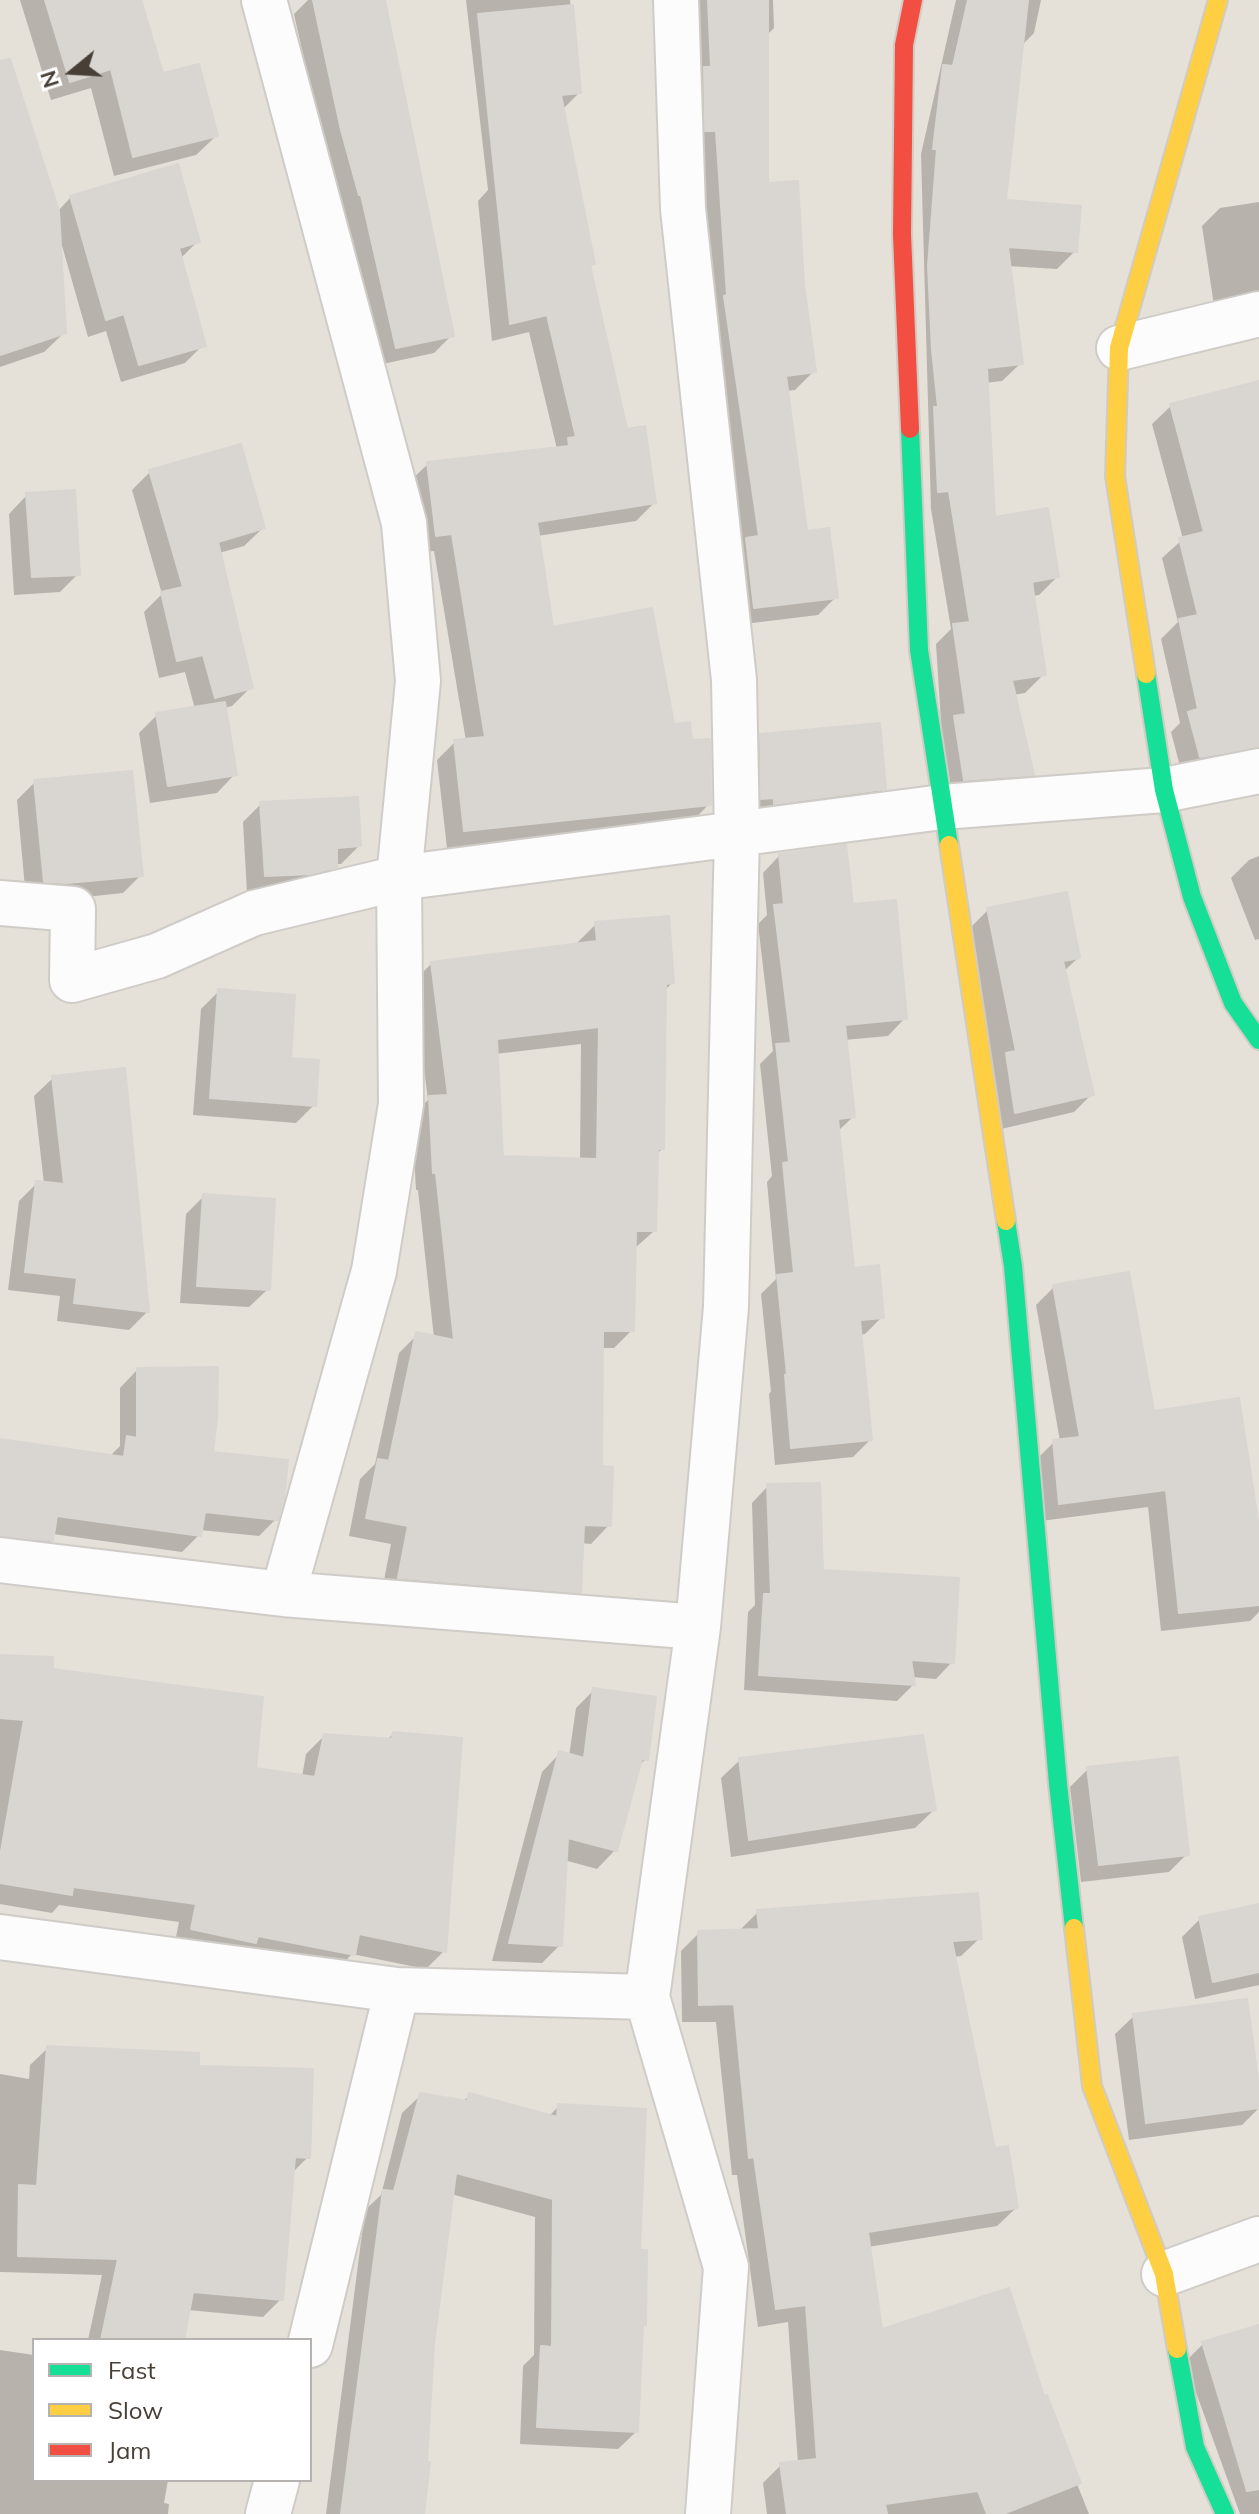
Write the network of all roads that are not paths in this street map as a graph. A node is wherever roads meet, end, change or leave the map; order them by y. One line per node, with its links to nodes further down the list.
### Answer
1 (264, 0): 11 (street)
2 (676, 0): 10 (street)
3 (913, 0): 9 (street)
4 (1218, 0): 6 (street)
5 (1259, 314): 6 (street)
6 (1119, 348): 8 (street)
7 (1259, 771): 8 (street)
8 (1164, 790): 9 (street); 13 (street)
9 (942, 807): 10 (street); 21 (street)
10 (737, 834): 11 (street); 16 (street)
11 (399, 878): 12 (street); 15 (street)
12 (0, 903)
13 (1259, 1040)
14 (0, 1560): 15 (street)
15 (283, 1594): 16 (street)
16 (698, 1627): 19 (street)
17 (0, 1937): 18 (street)
18 (397, 1990): 19 (street); 22 (street)
19 (647, 1997): 25 (street)
20 (1259, 2239): 21 (street)
21 (1164, 2274): 26 (street)
22 (312, 2338)
23 (276, 2482): 24 (street)
24 (268, 2514)
25 (708, 2514)
26 (1225, 2514)

